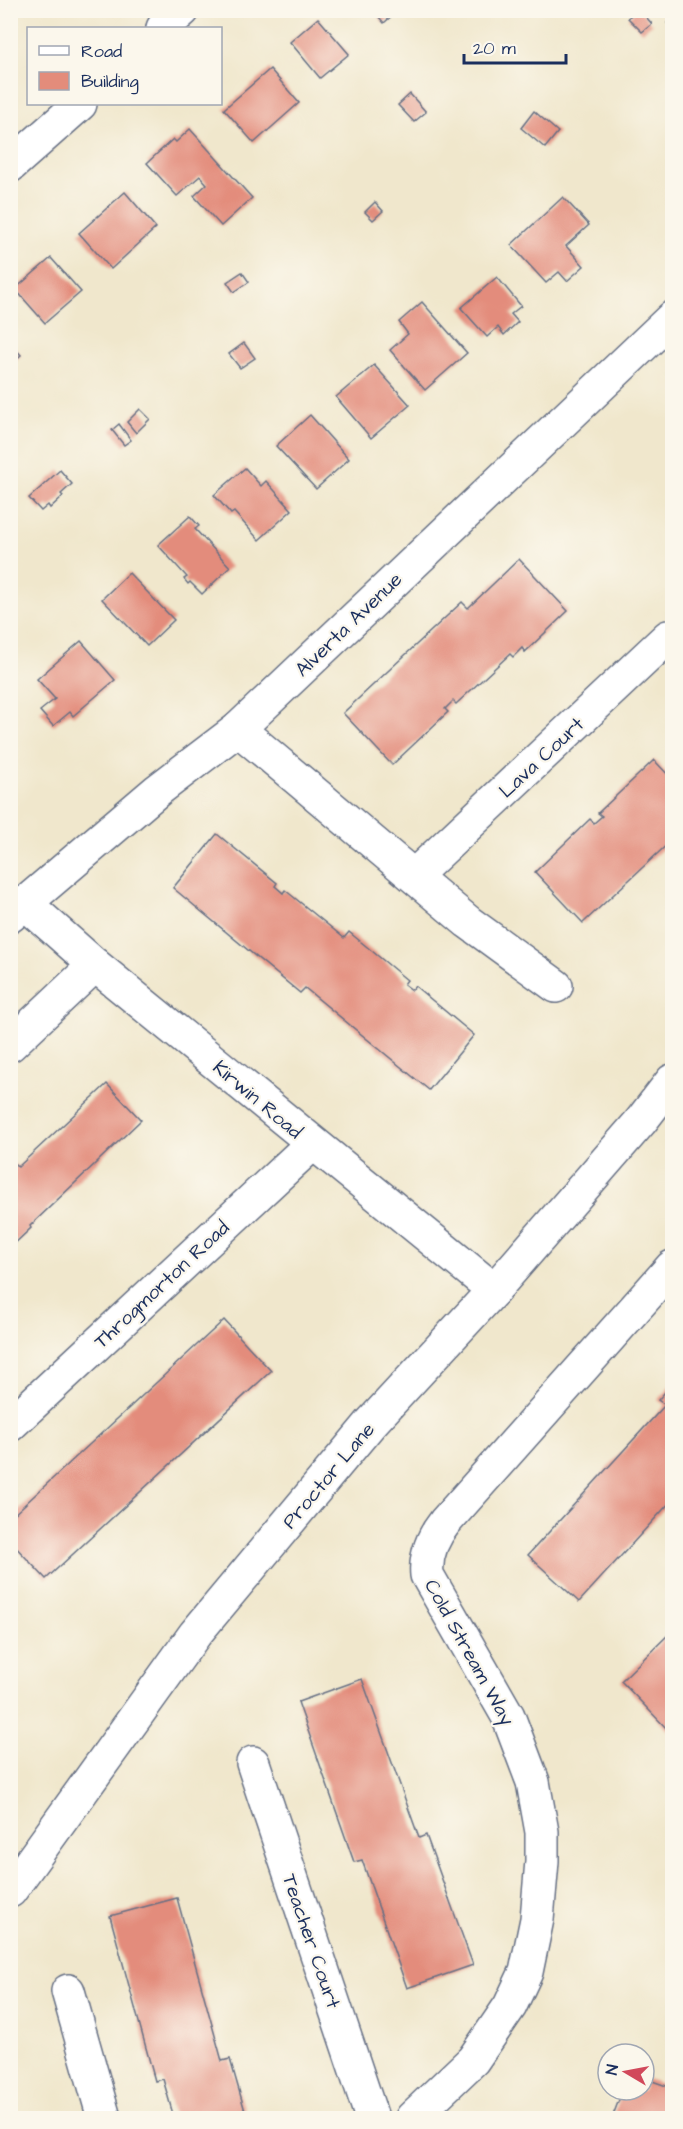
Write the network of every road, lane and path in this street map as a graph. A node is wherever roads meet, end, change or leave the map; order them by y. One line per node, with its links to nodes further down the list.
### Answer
1 (183, 10): 2 (street)
2 (164, 27)
3 (79, 105): 4 (street)
4 (10, 166)
5 (672, 318): 7 (street, Alverta Avenue)
6 (668, 637): 8 (street, Lava Court)
7 (238, 729): 8 (street); 9 (street, Alverta Avenue)
8 (414, 876): 11 (street)
9 (18, 909): 10 (street, Kirwin Road)
10 (95, 964): 12 (street); 14 (street, Kirwin Road)
11 (556, 986)
12 (10, 1045)
13 (672, 1081): 16 (street, Proctor Lane)
14 (312, 1144): 16 (street, Kirwin Road); 17 (street, Throgmorton Road)
15 (672, 1266): 23 (street, Cold Stream Way)
16 (494, 1290): 19 (street, Proctor Lane)
17 (10, 1425)
18 (252, 1762): 22 (street, Teacher Court)
19 (10, 1891)
20 (68, 1991): 21 (street)
21 (104, 2118)
22 (372, 2118)
23 (412, 2118)

